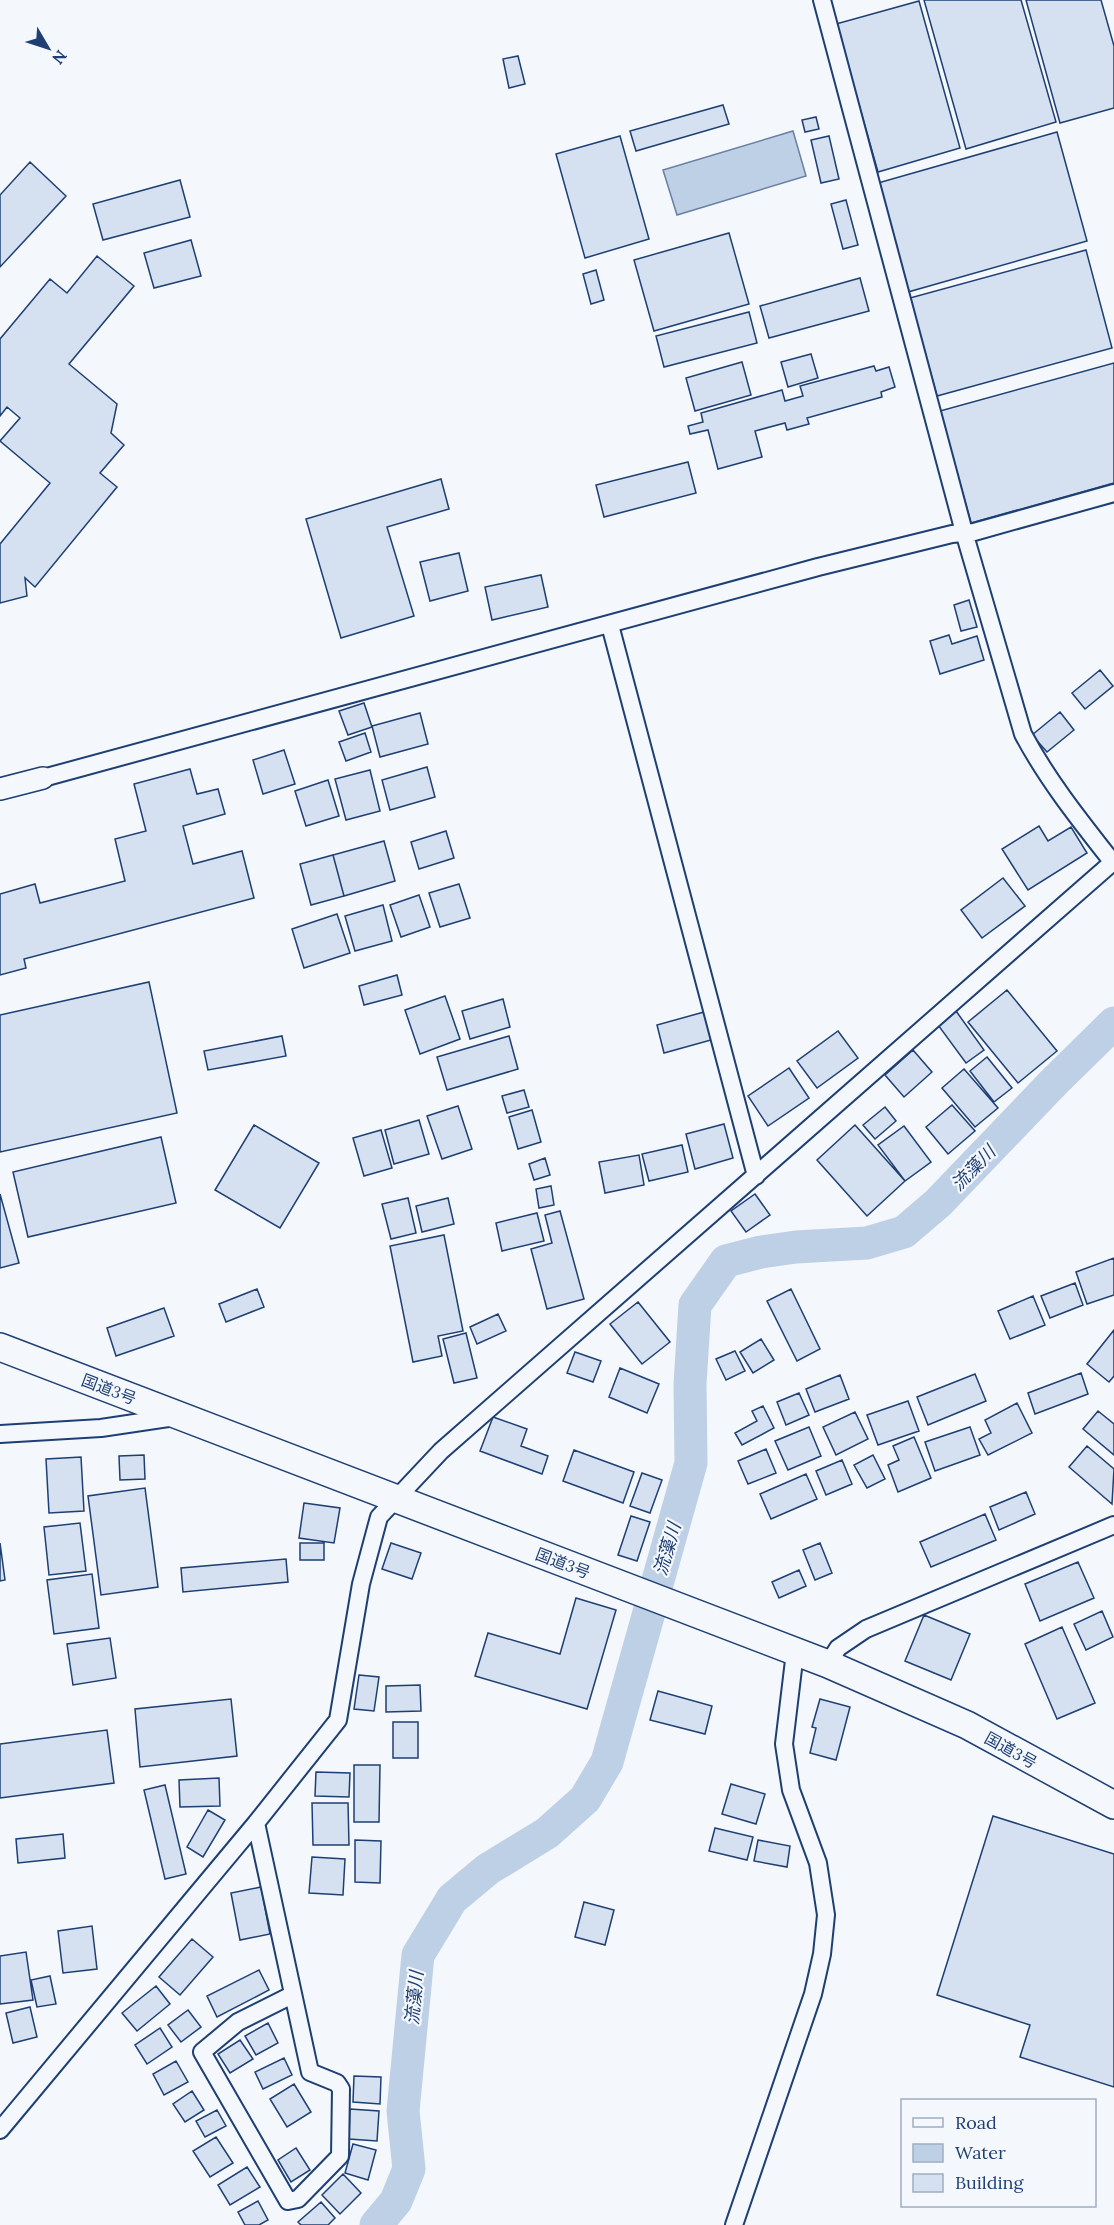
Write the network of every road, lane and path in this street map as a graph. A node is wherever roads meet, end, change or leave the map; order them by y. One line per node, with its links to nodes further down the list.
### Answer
1 (822, 0): 3 (street)
2 (1114, 493): 3 (street)
3 (964, 532): 4 (street); 7 (street)
4 (610, 625): 5 (street); 8 (street)
5 (43, 777): 6 (street)
6 (0, 789)
7 (1114, 862): 8 (street)
8 (756, 1176): 12 (street)
9 (0, 1347): 10 (highway, 国道3号)
10 (182, 1416): 11 (street); 12 (highway, 国道3号)
11 (0, 1434)
12 (396, 1499): 14 (highway, 国道3号); 17 (street)
13 (1114, 1525): 15 (street)
14 (795, 1653): 15 (highway, 国道3号); 20 (street)
15 (828, 1664): 16 (highway, 国道3号)
16 (1114, 1805)
17 (256, 1823): 18 (street); 19 (street)
18 (292, 1995): 18 (street)
19 (0, 2130)
20 (734, 2225)

